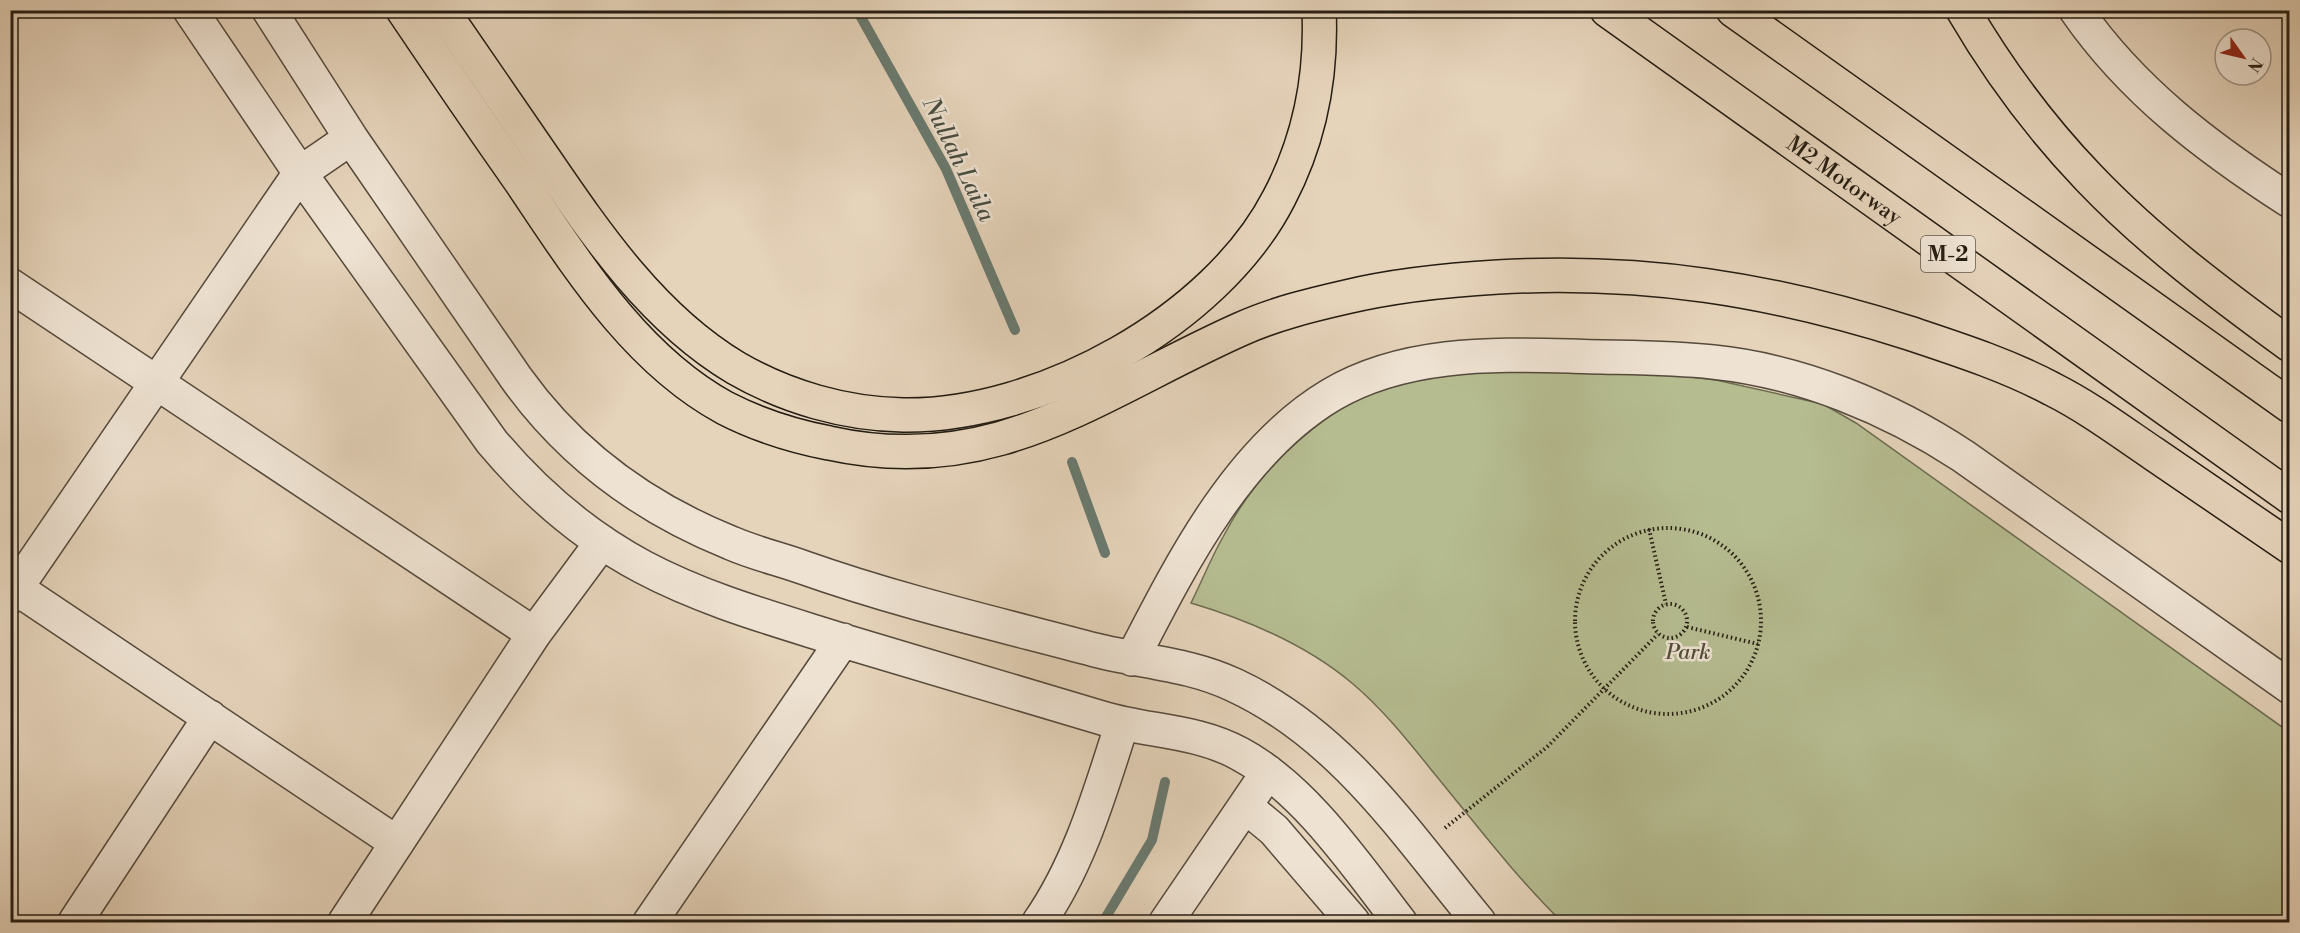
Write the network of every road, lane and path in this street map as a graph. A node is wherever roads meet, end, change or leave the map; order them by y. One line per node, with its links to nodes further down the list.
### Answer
1 (190, 10): 11 (street)
2 (269, 10): 10 (street)
3 (403, 10): 20 (highway)
4 (442, 10): 5 (highway)
5 (1319, 10)
6 (1607, 10): 17 (highway, M2 Motorway / M-2)
7 (1733, 10): 16 (highway)
8 (1963, 10): 14 (highway)
9 (2076, 10): 12 (street)
10 (351, 138): 11 (street); 28 (street)
11 (300, 173): 15 (street); 19 (street)
12 (2289, 201)
13 (10, 285): 15 (street)
14 (2289, 345)
15 (156, 384): 21 (street); 24 (street)
16 (2289, 406)
17 (2289, 497)
18 (1649, 529): 22 (path); 27 (path); 30 (path)
19 (602, 542): 24 (street); 26 (street)
20 (2289, 547)
21 (12, 590): 31 (street)
22 (1666, 604): 23 (path); 25 (path)
23 (1687, 627): 25 (path); 27 (path)
24 (534, 634): 35 (street)
25 (1658, 634): 30 (path)
26 (843, 640): 32 (street); 39 (street)
27 (1758, 644): 30 (path)
28 (1132, 659): 29 (street); 36 (street)
29 (2289, 687)
30 (1604, 689): 36 (path)
31 (210, 717): 35 (street); 37 (street)
32 (1122, 724): 33 (street); 40 (street)
33 (1268, 772): 34 (street); 43 (street)
34 (1245, 806): 41 (street); 42 (street)
35 (397, 843): 38 (street)
36 (1421, 848): 44 (street)
37 (75, 922)
38 (345, 922)
39 (650, 922)
40 (1039, 922)
41 (1167, 922)
42 (1353, 922)
43 (1400, 922)
44 (1479, 922)

